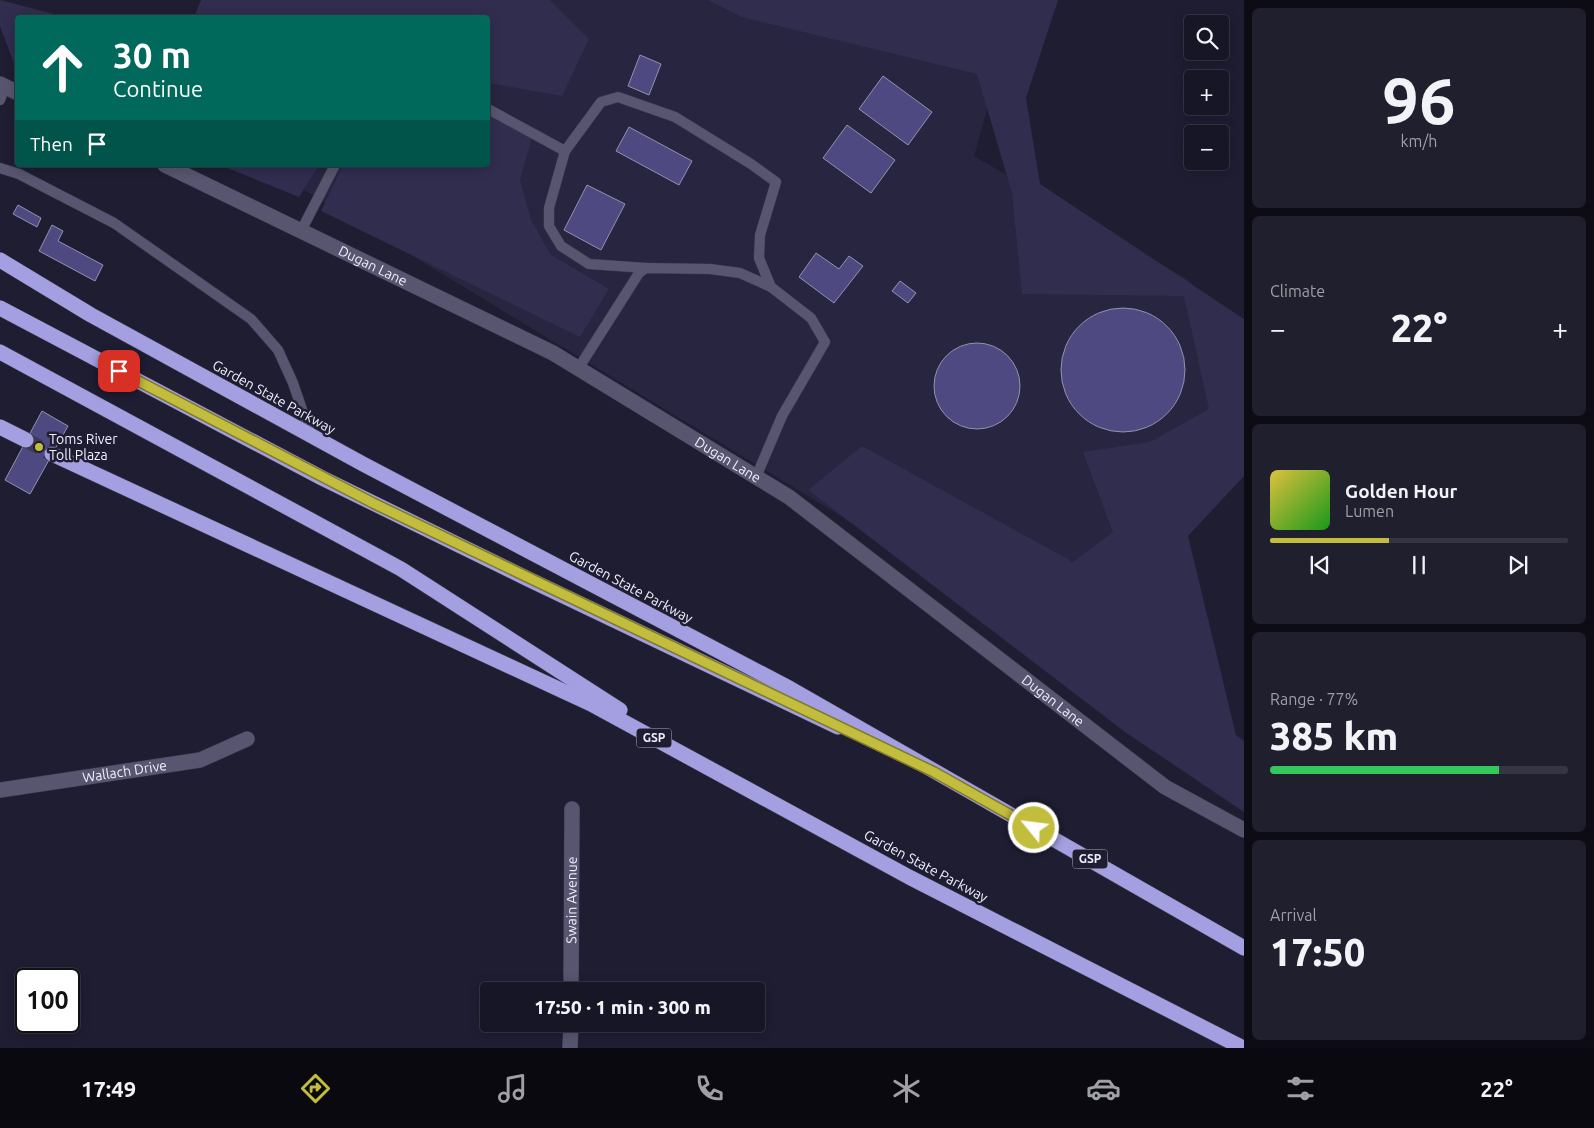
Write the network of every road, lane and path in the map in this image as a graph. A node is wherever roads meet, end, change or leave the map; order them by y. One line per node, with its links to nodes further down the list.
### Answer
1 (490, 110): 2 (lane)
2 (565, 150): 8 (lane); 9 (lane)
3 (169, 167): 6 (street, Dugan Lane)
4 (334, 167): 6 (lane)
5 (0, 168): 14 (lane)
6 (301, 231): 12 (street, Dugan Lane)
7 (0, 260): 14 (highway, Garden State Parkway / GSP)
8 (646, 268): 9 (lane); 12 (lane)
9 (771, 286): 17 (lane)
10 (0, 308): 19 (highway)
11 (0, 352): 20 (highway)
12 (578, 368): 17 (street, Dugan Lane)
13 (0, 427): 15 (highway)
14 (311, 436): 19 (highway, Garden State Parkway / GSP)
15 (26, 440)
16 (52, 454): 20 (highway, Garden State Parkway / GSP)
17 (756, 477): 23 (street, Dugan Lane)
18 (247, 739): 21 (street, Wallach Drive)
19 (934, 772): 24 (highway, Garden State Parkway / GSP)
20 (719, 773): 28 (highway, Garden State Parkway / GSP)
21 (0, 790)
22 (572, 810): 25 (street, Swain Avenue)
23 (1244, 830)
24 (1244, 948)
25 (571, 982)
26 (571, 1032): 27 (street)
27 (570, 1048)
28 (1243, 1048)

